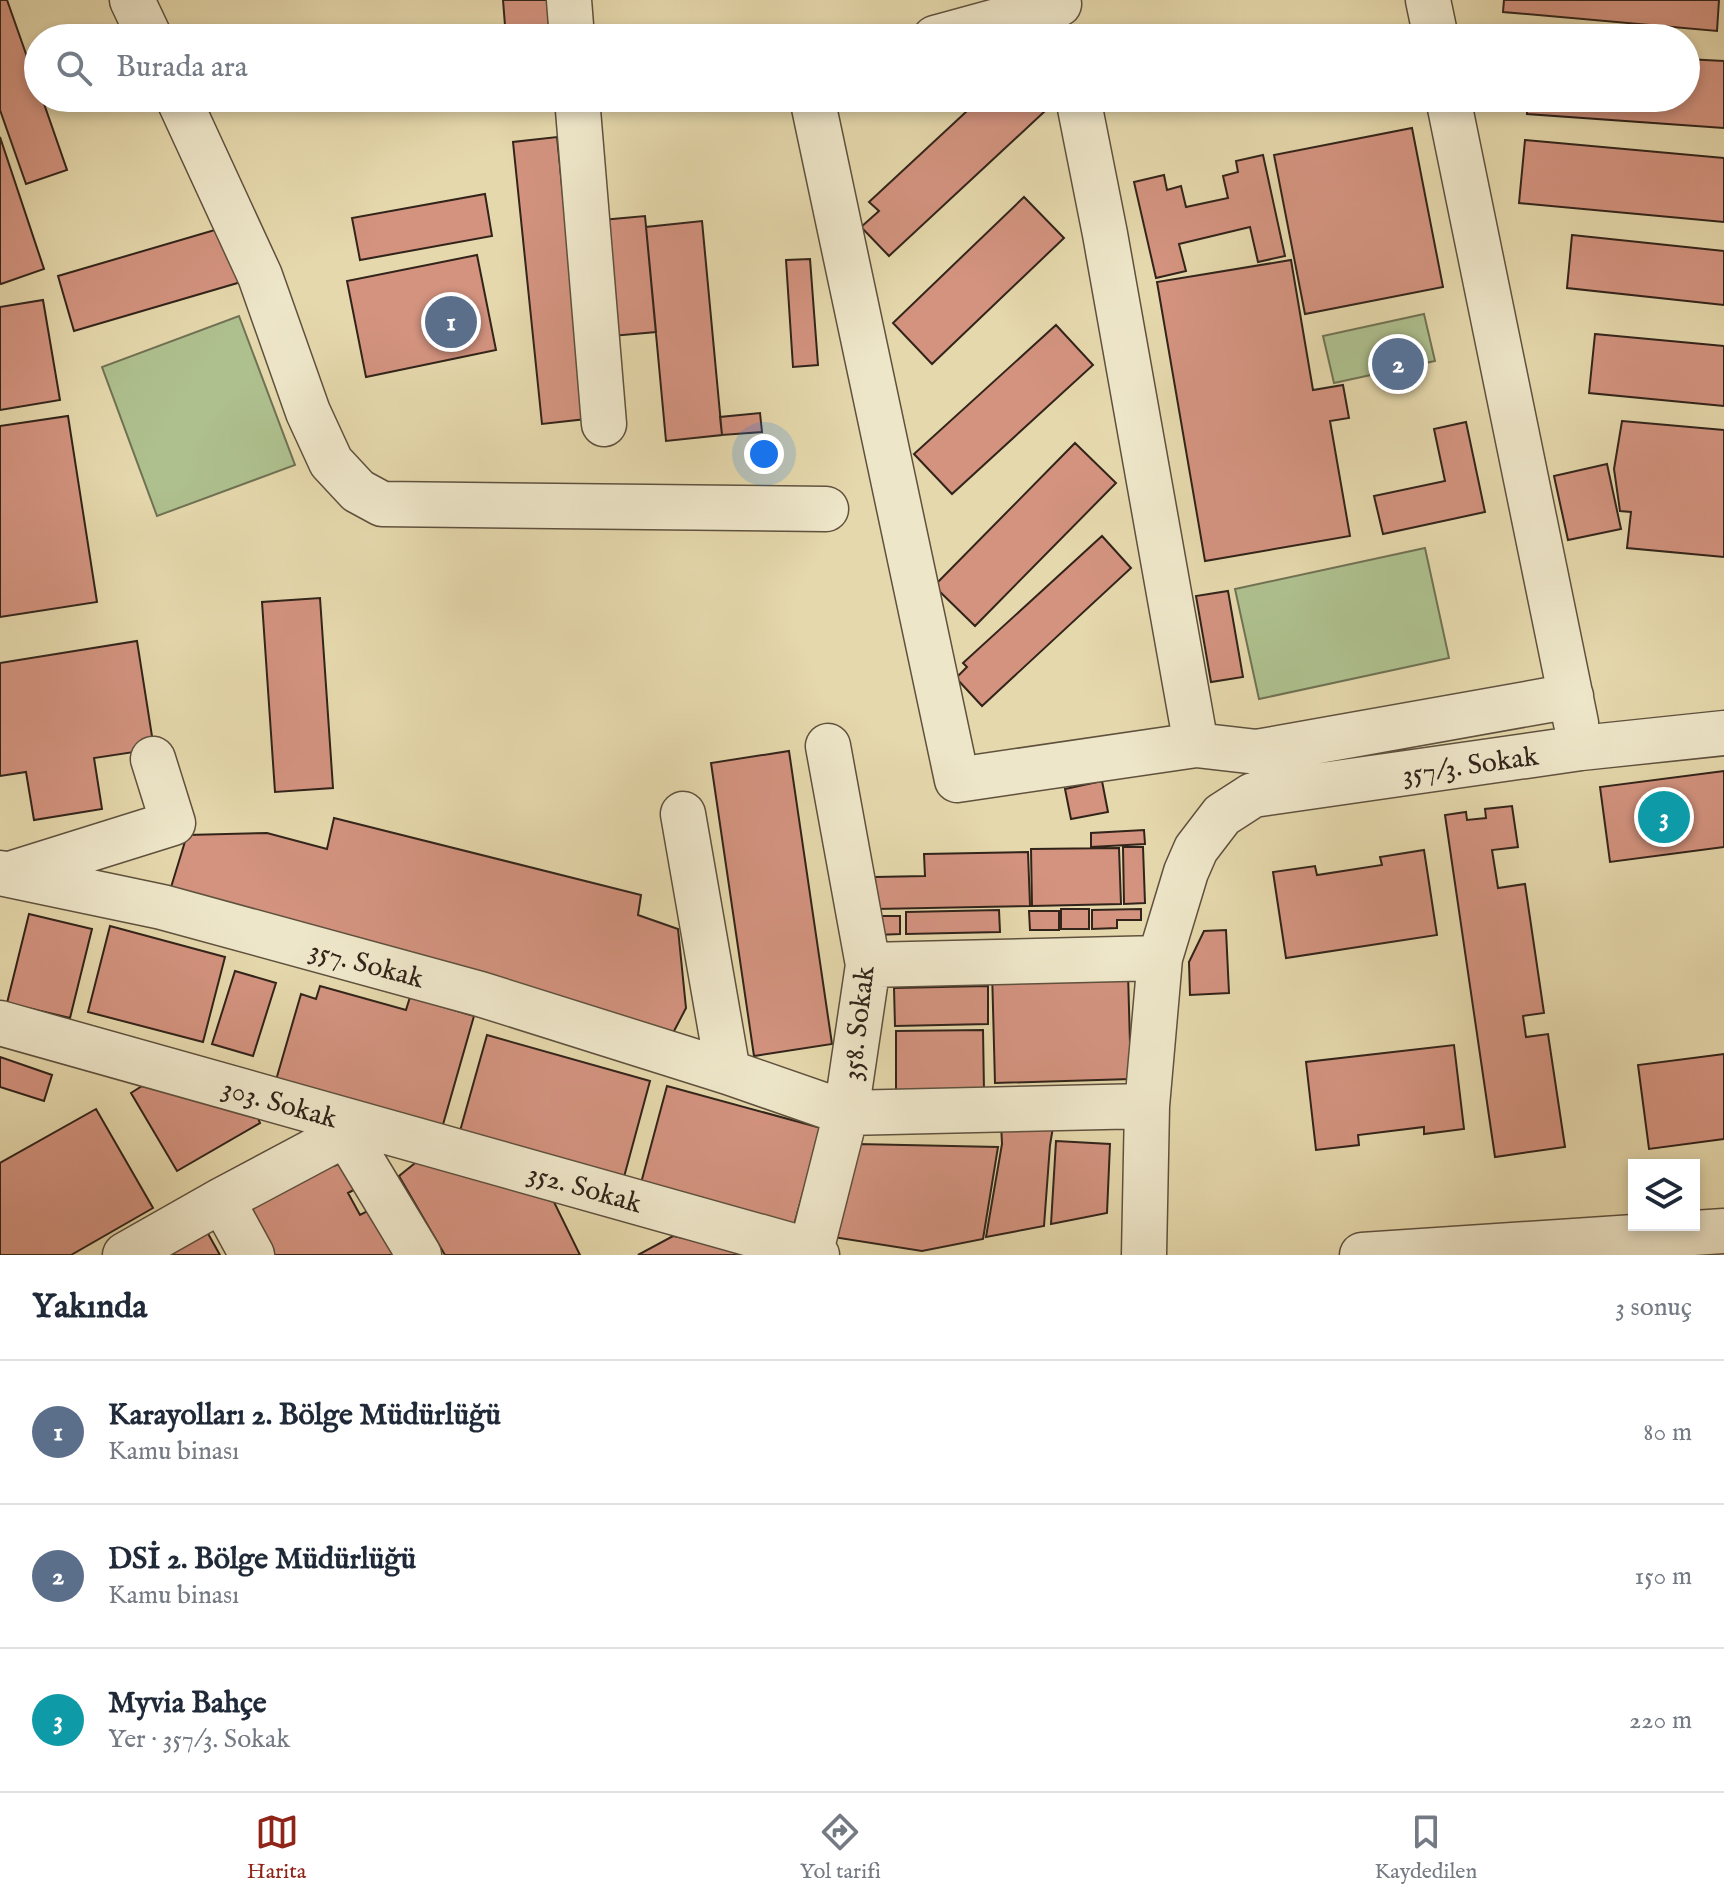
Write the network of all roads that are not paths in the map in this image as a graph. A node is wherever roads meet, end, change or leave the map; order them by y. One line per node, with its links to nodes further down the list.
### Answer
1 (132, 0): 5 (street)
2 (569, 0): 6 (street)
3 (1428, 0): 8 (street)
4 (1066, 14): 7 (street)
5 (143, 24)
6 (571, 24)
7 (1011, 24)
8 (1433, 24)
9 (184, 112): 15 (street)
10 (578, 112): 14 (street)
11 (815, 112): 18 (street)
12 (1081, 112): 18 (street)
13 (1451, 112): 16 (street)
14 (604, 424)
15 (826, 509)
16 (1571, 696): 18 (street); 20 (street)
17 (1724, 733): 20 (street, 357/3. Sokak)
18 (1196, 745)
19 (828, 746): 25 (street, 358. Sokak)
20 (1581, 748): 24 (street, 357/3. Sokak)
21 (153, 759): 23 (street)
22 (683, 814): 27 (street)
23 (4, 874): 27 (street, 357. Sokak)
24 (1160, 958): 25 (street); 28 (street)
25 (868, 965): 29 (street, 358. Sokak)
26 (0, 1023): 30 (street, 303. Sokak)
27 (728, 1072): 29 (street, 357. Sokak)
28 (1147, 1106): 29 (street); 37 (street)
29 (846, 1113): 33 (street, 358. Sokak)
30 (349, 1128): 31 (street, 303. Sokak); 33 (street, 352. Sokak); 36 (street)
31 (222, 1200): 34 (street, 303. Sokak); 35 (street)
32 (1724, 1231): 38 (street)
33 (814, 1253)
34 (125, 1255)
35 (252, 1255)
36 (419, 1255)
37 (1144, 1255)
38 (1362, 1255)

